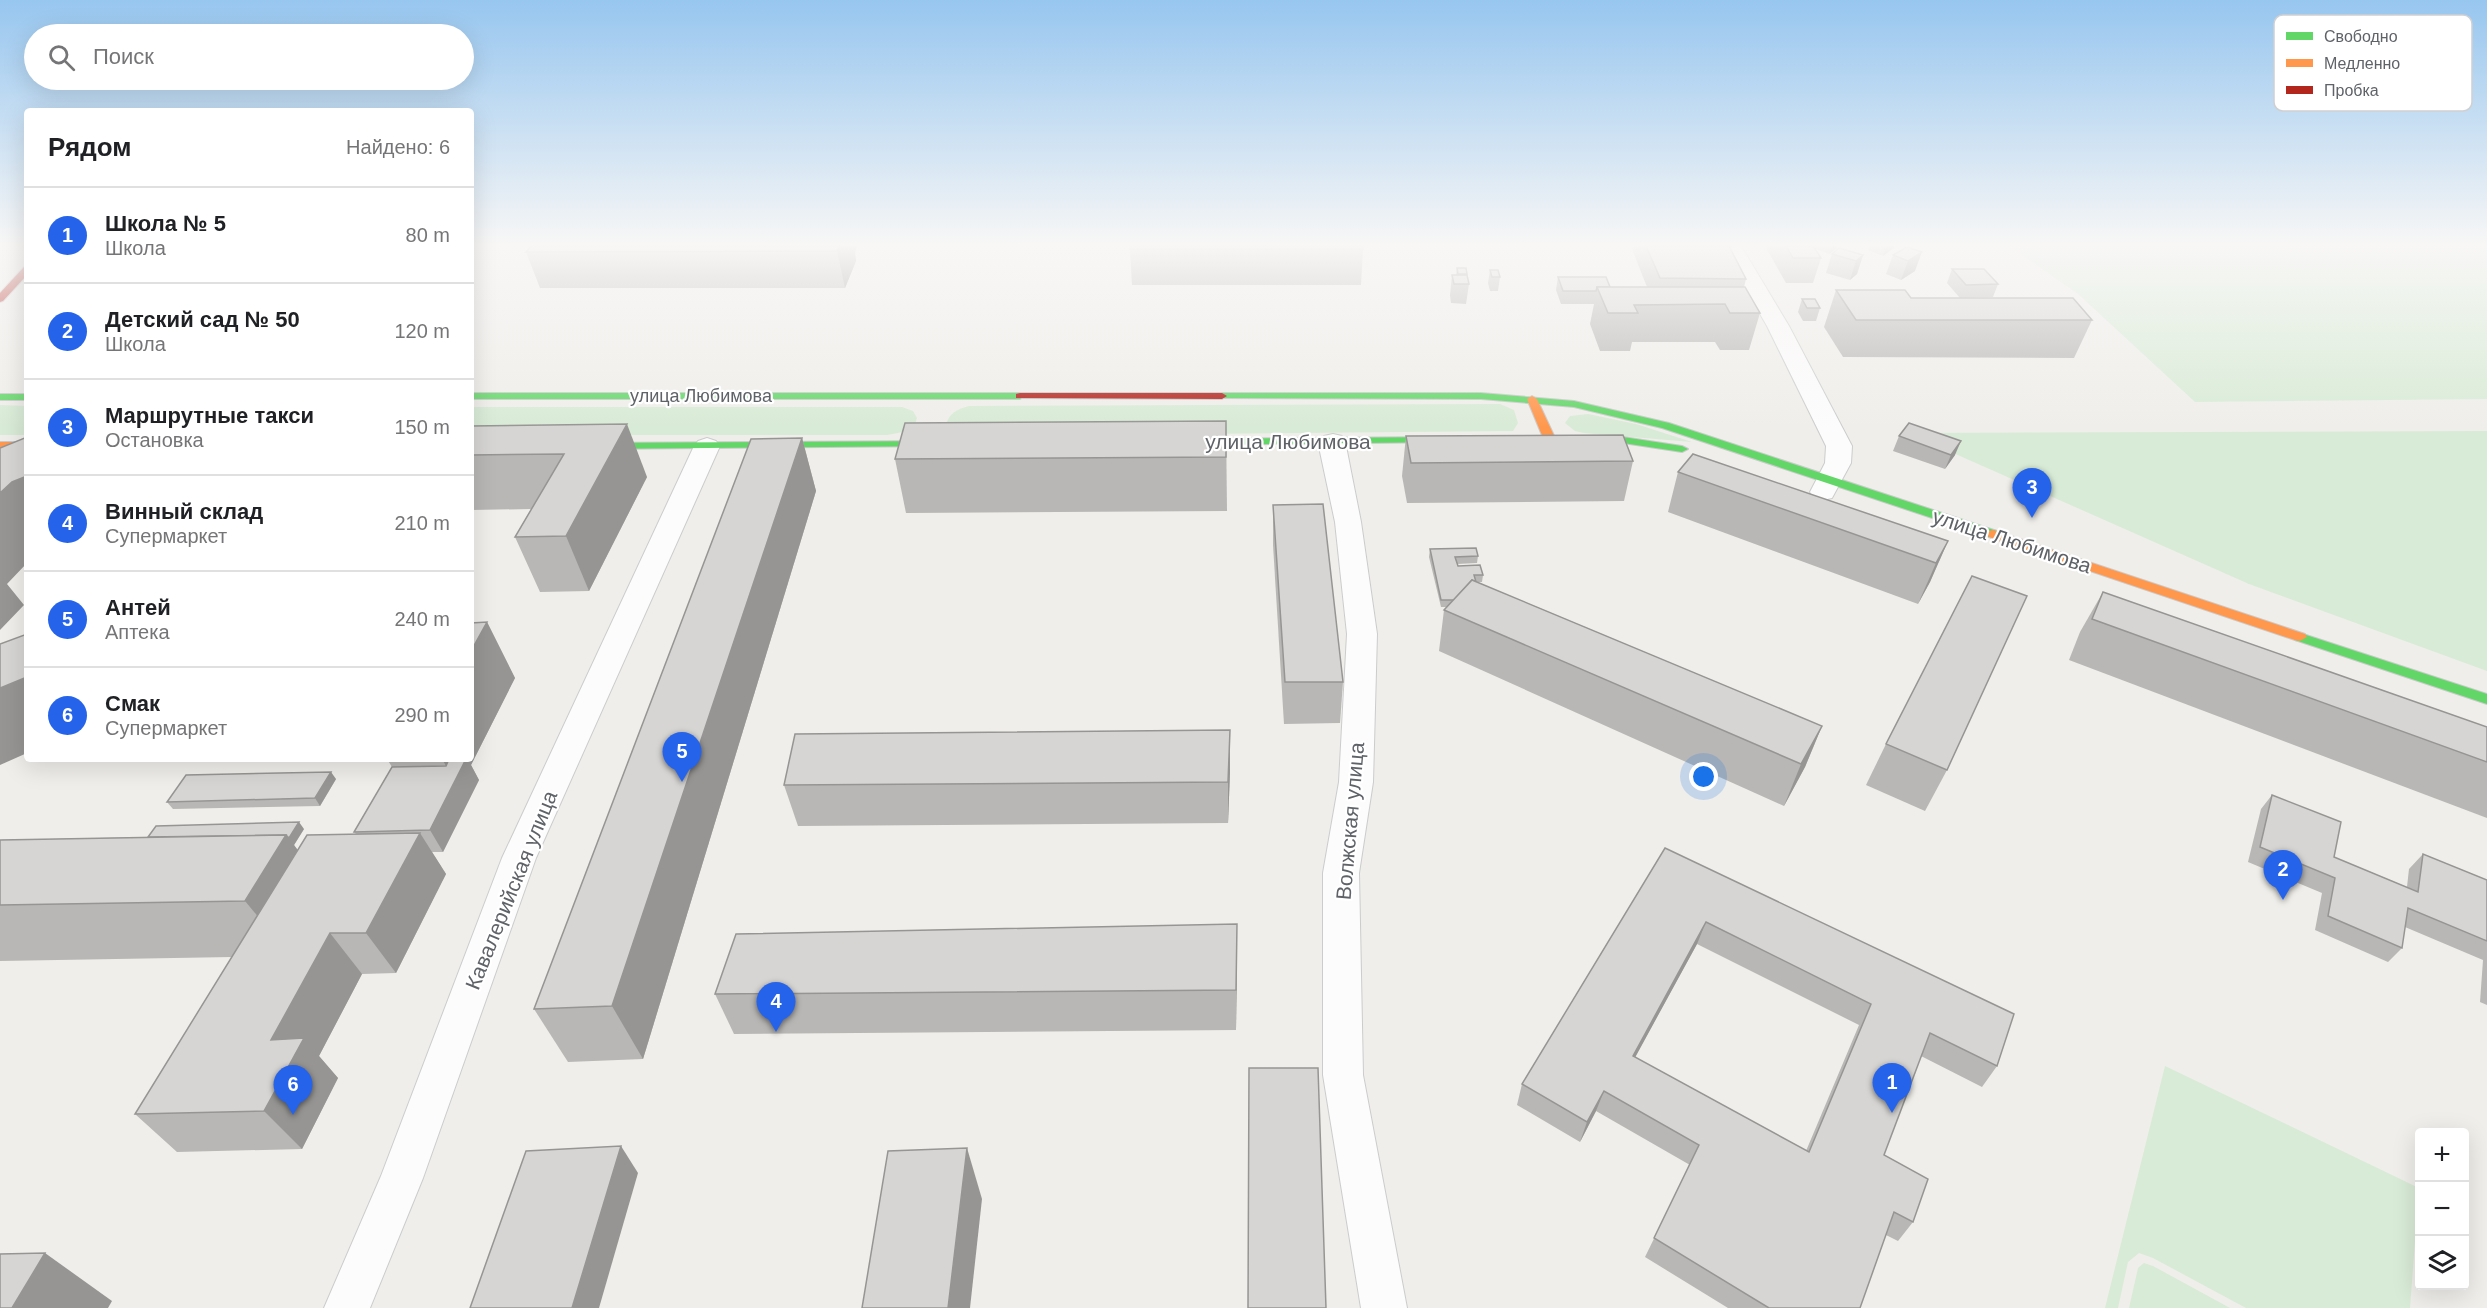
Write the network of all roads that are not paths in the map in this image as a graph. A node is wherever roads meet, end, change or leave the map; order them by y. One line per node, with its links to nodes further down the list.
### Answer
1 (1767, 307): 16 (street)
2 (474, 396): 3 (main road, улица Любимова)
3 (931, 396): 6 (main road, улица Любимова); 10 (main road)
4 (0, 397): 5 (main road)
5 (24, 397)
6 (1532, 399): 16 (main road, улица Любимова); 16 (main road, улица Любимова)
7 (1459, 440): 8 (main road, улица Любимова)
8 (1333, 441): 9 (main road, улица Любимова); 20 (street, Волжская улица)
9 (1168, 442)
10 (919, 444): 11 (main road); 15 (main road)
11 (957, 444)
12 (0, 445): 13 (main road)
13 (24, 445)
14 (578, 446): 15 (main road)
15 (707, 446): 19 (street, Кавалерийская улица)
16 (1826, 486): 17 (main road, улица Любимова); 18 (main road, улица Любимова)
17 (2487, 699)
18 (2487, 714)
19 (346, 1308)
20 (1384, 1308)

